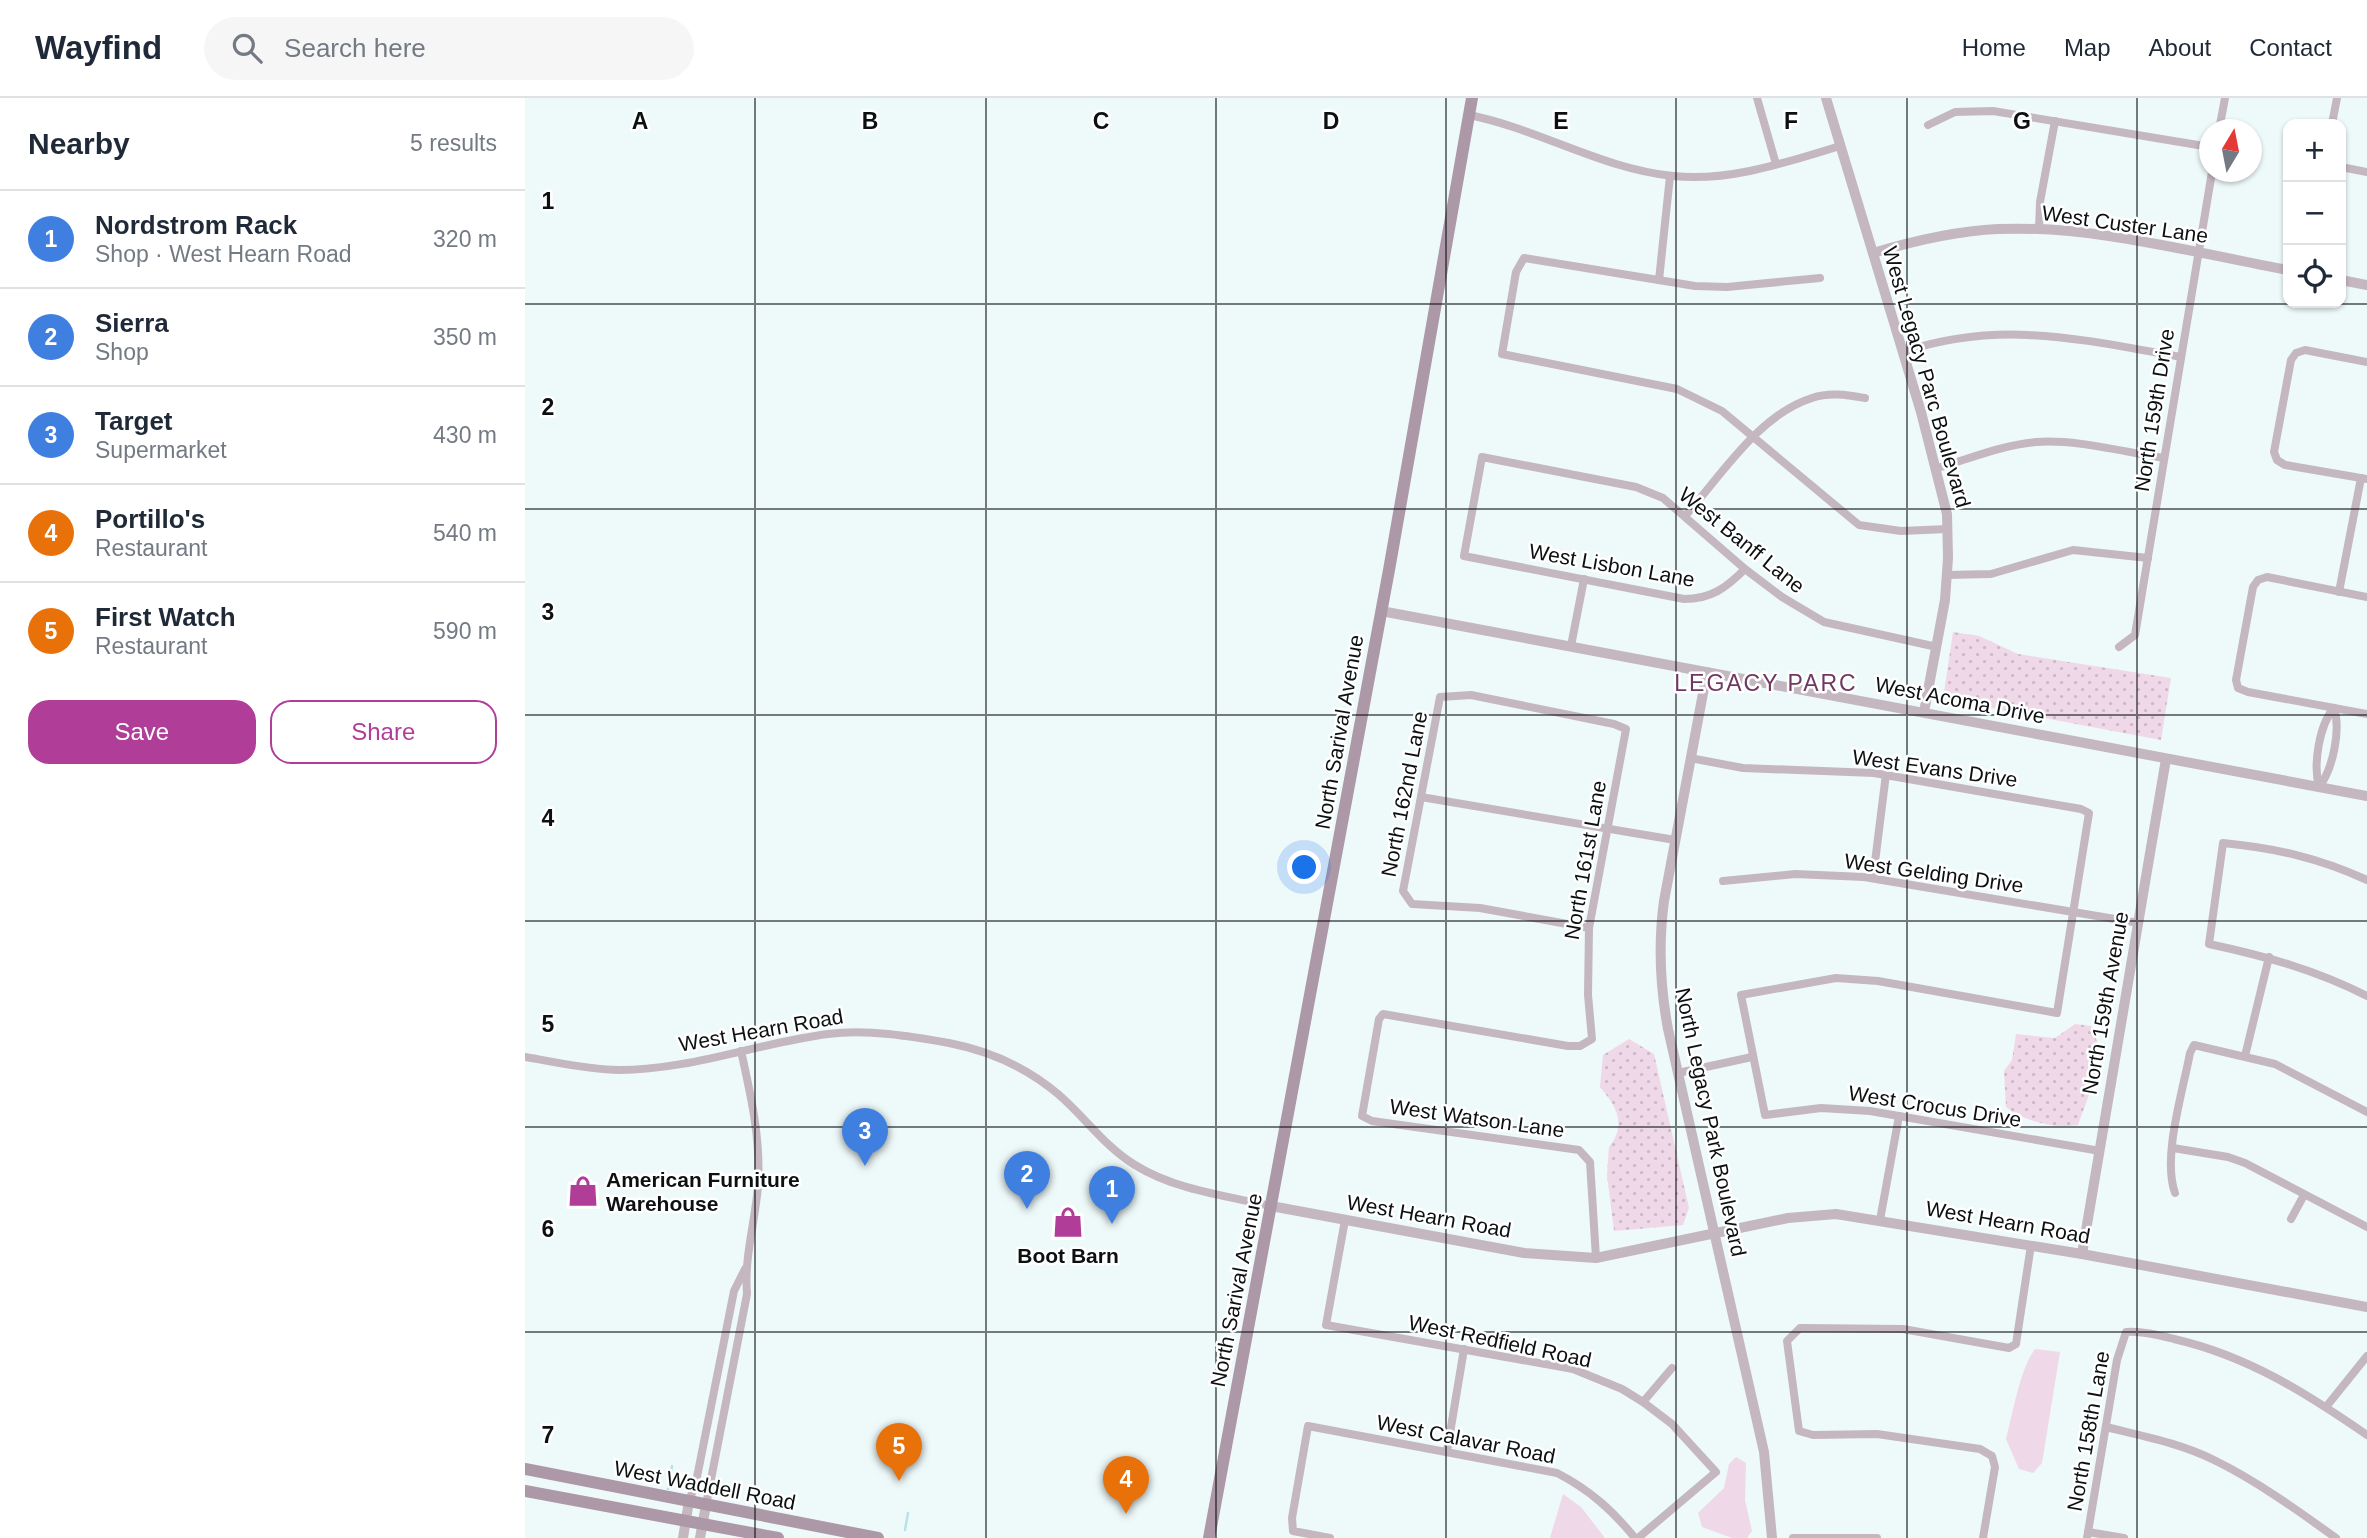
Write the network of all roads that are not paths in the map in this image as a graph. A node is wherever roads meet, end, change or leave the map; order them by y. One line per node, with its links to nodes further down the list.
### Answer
1 (1472, 98): 6 (main road, North Sarival Avenue)
2 (1757, 98): 13 (street)
3 (1826, 98): 12 (street, West Legacy Parc Boulevard)
4 (2225, 98): 7 (street)
5 (2337, 98): 8 (street)
6 (1469, 115): 16 (street); 43 (main road, North Sarival Avenue)
7 (2221, 119)
8 (2333, 119)
9 (2055, 121): 10 (street); 11 (street); 18 (street)
10 (1928, 125)
11 (2199, 145)
12 (1840, 146): 13 (street); 19 (street, West Legacy Parc Boulevard)
13 (1776, 164): 16 (street)
14 (2346, 168): 15 (street)
15 (2367, 172)
16 (1670, 176): 23 (street)
17 (2210, 182): 20 (street, North 159th Drive)
18 (2039, 229): 19 (street, West Custer Lane); 20 (street, West Custer Lane)
19 (1873, 253): 26 (street, West Legacy Parc Boulevard)
20 (2198, 254): 21 (street, West Custer Lane); 27 (street, North 159th Drive)
21 (2283, 269)
22 (1820, 278): 23 (street)
23 (1659, 280): 30 (street)
24 (2346, 281): 25 (street)
25 (2367, 285)
26 (1903, 352): 27 (street); 32 (street, West Legacy Parc Boulevard)
27 (2181, 357): 31 (street, North 159th Drive)
28 (2367, 362): 33 (street)
29 (1865, 398): 30 (street)
30 (1755, 437): 34 (street); 35 (street)
31 (2164, 458): 32 (street); 37 (street, North 159th Drive)
32 (1937, 468): 35 (street, West Legacy Parc Boulevard)
33 (2364, 478): 41 (street)
34 (1685, 516): 36 (street, West Banff Lane); 38 (street, West Banff Lane)
35 (1948, 529): 39 (street, West Legacy Parc Boulevard)
36 (1464, 556): 40 (street, West Lisbon Lane)
37 (2148, 558): 39 (street); 46 (street, North 159th Drive)
38 (1745, 569): 40 (street, West Lisbon Lane); 45 (street, West Banff Lane)
39 (1947, 575): 45 (street, West Legacy Parc Boulevard)
40 (1584, 579): 44 (street)
41 (2339, 592): 42 (street); 48 (street)
42 (2367, 597)
43 (1381, 611): 44 (street, West Acoma Drive); 82 (main road, North Sarival Avenue)
44 (1571, 646): 47 (street, West Acoma Drive)
45 (1937, 647): 49 (street, West Legacy Parc Boulevard)
46 (2119, 647)
47 (1707, 672): 49 (street, West Acoma Drive); 54 (street, North Legacy Park Boulevard)
48 (2334, 708): 50 (street); 52 (street); 53 (street)
49 (1924, 712): 55 (street, West Acoma Drive)
50 (2367, 714)
51 (1626, 729): 59 (street, North 162nd Lane); 60 (street, North 161st Lane)
52 (2322, 738): 53 (street); 57 (street)
53 (2333, 741): 57 (street)
54 (1690, 758): 56 (street, West Evans Drive); 61 (street, North Legacy Park Boulevard)
55 (2167, 759): 57 (street, West Acoma Drive); 66 (street, North 159th Avenue)
56 (1886, 774): 62 (street); 65 (street, West Evans Drive)
57 (2319, 787): 58 (street, West Acoma Drive)
58 (2367, 796)
59 (1421, 797): 60 (street); 67 (street, North 162nd Lane)
60 (1608, 828): 61 (street); 67 (street, North 161st Lane)
61 (1675, 840): 74 (street, North Legacy Park Boulevard)
62 (1873, 878): 64 (street, West Gelding Drive); 65 (street, West Gelding Drive)
63 (2367, 880): 68 (street)
64 (1723, 881)
65 (2072, 912): 66 (street, West Gelding Drive); 73 (street)
66 (2139, 923): 79 (street, North 159th Avenue)
67 (1589, 928): 76 (street, North 161st Lane)
68 (2269, 957): 69 (street); 71 (street)
69 (2367, 996)
70 (741, 1051): 72 (street, West Hearn Road); 82 (street, West Hearn Road); 91 (street)
71 (2245, 1056): 75 (street); 78 (street)
72 (525, 1057)
73 (1752, 1057): 74 (street); 77 (street, West Crocus Drive)
74 (1678, 1073): 87 (street, North Legacy Park Boulevard)
75 (2367, 1112)
76 (1362, 1116): 90 (street, West Watson Lane)
77 (1899, 1116): 79 (street, West Crocus Drive); 85 (street)
78 (2173, 1147): 80 (street); 81 (street)
79 (2100, 1151): 89 (street, North 159th Avenue)
80 (2175, 1193)
81 (2304, 1195): 83 (street); 86 (street)
82 (1271, 1206): 84 (street, West Hearn Road); 114 (main road, North Sarival Avenue)
83 (2291, 1219)
84 (1345, 1220): 90 (street, West Hearn Road); 93 (street, West Redfield Road)
85 (1880, 1220): 87 (street, West Hearn Road); 88 (street, West Hearn Road)
86 (2367, 1227)
87 (1715, 1235): 90 (street, West Hearn Road); 117 (street, North Legacy Park Boulevard)
88 (2031, 1245): 89 (street, West Hearn Road); 120 (street)
89 (2082, 1254): 92 (street, West Hearn Road)
90 (1596, 1258)
91 (745, 1269): 105 (street); 106 (street)
92 (2367, 1307)
93 (1464, 1349): 96 (street, West Redfield Road); 100 (street)
94 (2367, 1356): 97 (street)
95 (1672, 1368): 96 (street)
96 (1643, 1402): 116 (street, West Redfield Road)
97 (2326, 1407): 98 (street, North 158th Lane); 99 (street)
98 (2106, 1427): 109 (street, North 158th Lane); 122 (street)
99 (2367, 1436)
100 (1447, 1451): 115 (street, West Calavar Road); 116 (street, West Calavar Road)
101 (525, 1469): 103 (main road, West Waddell Road)
102 (525, 1476): 103 (main road)
103 (561, 1476): 105 (main road, West Waddell Road)
104 (525, 1491): 107 (main road, West Waddell Road)
105 (689, 1501): 106 (main road, West Waddell Road); 107 (street)
106 (706, 1505): 108 (street); 113 (main road, West Waddell Road)
107 (685, 1521): 108 (main road, West Waddell Road); 110 (street)
108 (702, 1524): 111 (street); 112 (main road, West Waddell Road)
109 (2088, 1535): 121 (street)
110 (683, 1538)
111 (700, 1538)
112 (778, 1538)
113 (878, 1538)
114 (1209, 1538)
115 (1330, 1538)
116 (1637, 1538)
117 (1772, 1538)
118 (1793, 1538): 119 (street)
119 (1877, 1538)
120 (1983, 1538)
121 (2124, 1538)
122 (2336, 1538)

